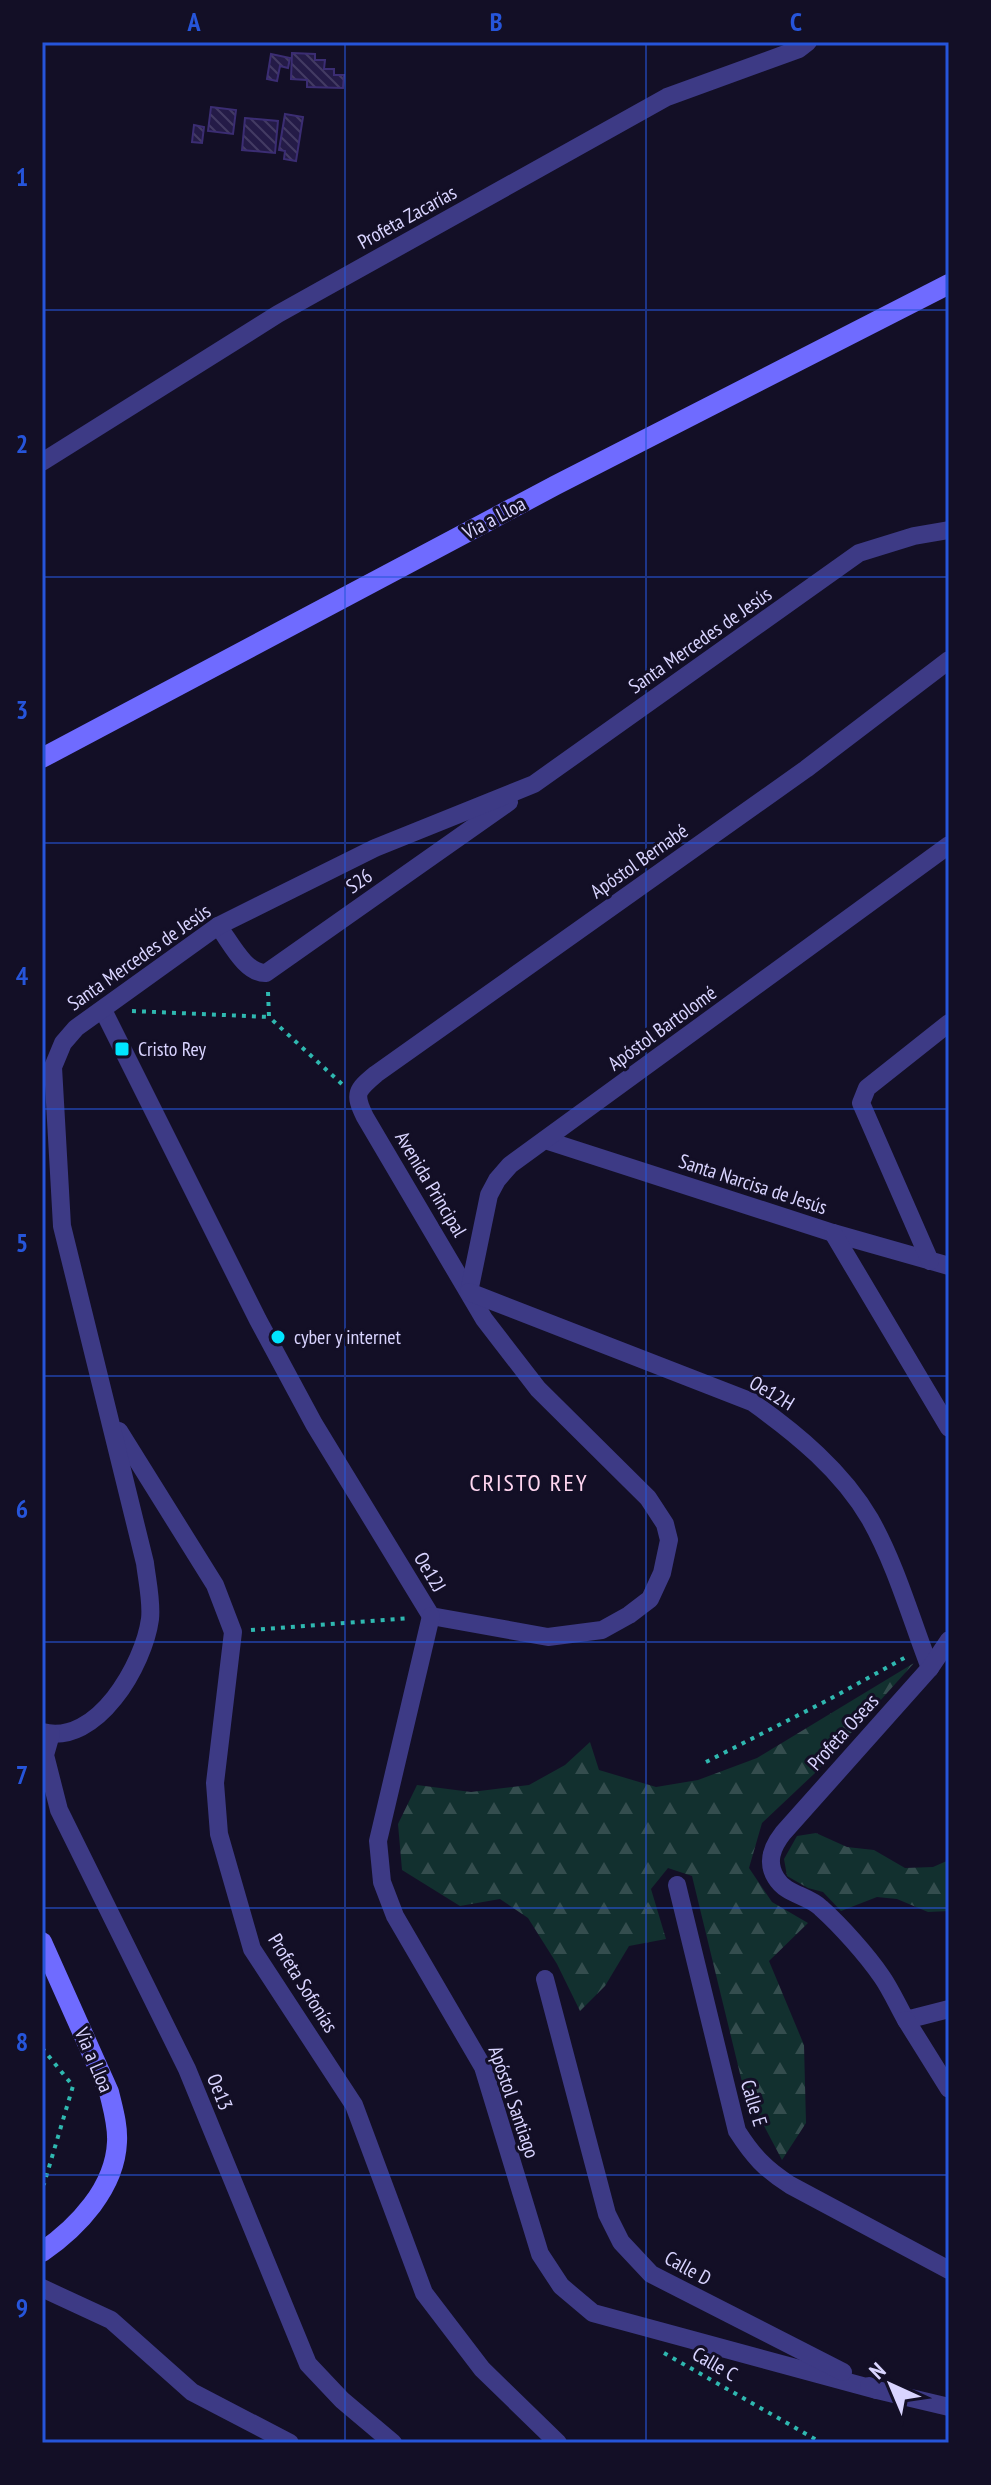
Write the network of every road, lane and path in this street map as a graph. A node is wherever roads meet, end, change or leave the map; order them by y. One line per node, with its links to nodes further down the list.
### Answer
1 (808, 42): 5 (street, Profeta Zacarías)
2 (941, 42): 3 (path)
3 (949, 44)
4 (949, 284): 8 (street, Via a Lloa)
5 (42, 462)
6 (949, 530): 9 (street, Santa Mercedes de Jesús)
7 (949, 660): 16 (street, Apóstol Bernabé)
8 (42, 758)
9 (534, 784): 11 (street, Santa Mercedes de Jesús); 12 (street, S26)
10 (949, 845): 17 (street, Apóstol Bartolomé)
11 (218, 926): 12 (street); 13 (street, Santa Mercedes de Jesús)
12 (266, 973): 14 (path)
13 (103, 1010): 14 (path); 22 (street, Santa Mercedes de Jesús); 24 (street, Oe12J)
14 (269, 1017): 16 (path)
15 (949, 1023): 19 (street)
16 (357, 1098): 21 (street, Avenida Principal)
17 (545, 1140): 18 (street, Santa Narcisa de Jesús); 21 (street, Apóstol Bartolomé)
18 (833, 1233): 19 (street, Santa Narcisa de Jesús); 23 (street)
19 (930, 1261): 20 (street, Santa Narcisa de Jesús)
20 (949, 1266)
21 (469, 1292): 24 (street, Oe12J); 27 (street, Oe12H)
22 (109, 1415): 25 (street, Profeta Sofonías); 29 (street, Santa Mercedes de Jesús)
23 (949, 1428)
24 (431, 1616): 25 (path); 43 (street, Apóstol Santiago)
25 (233, 1632): 47 (street, Profeta Sofonías)
26 (949, 1640): 28 (street, Profeta Oseas)
27 (922, 1648): 28 (street, Oe12H); 30 (path)
28 (930, 1668): 35 (street, Profeta Oseas)
29 (46, 1733): 46 (street, Oe13)
30 (706, 1762)
31 (677, 1885): 40 (street, Calle E)
32 (42, 1942): 39 (street, Via a Lloa)
33 (545, 1979): 43 (street, Calle D)
34 (949, 2009): 35 (street)
35 (906, 2020): 37 (street)
36 (42, 2048): 38 (path)
37 (949, 2089)
38 (42, 2184)
39 (42, 2252)
40 (949, 2270)
41 (42, 2288): 45 (street)
42 (654, 2347): 48 (path, Calle C)
43 (877, 2390): 44 (street, Calle D)
44 (949, 2407)
45 (290, 2443)
46 (393, 2443)
47 (558, 2443)
48 (822, 2443)

